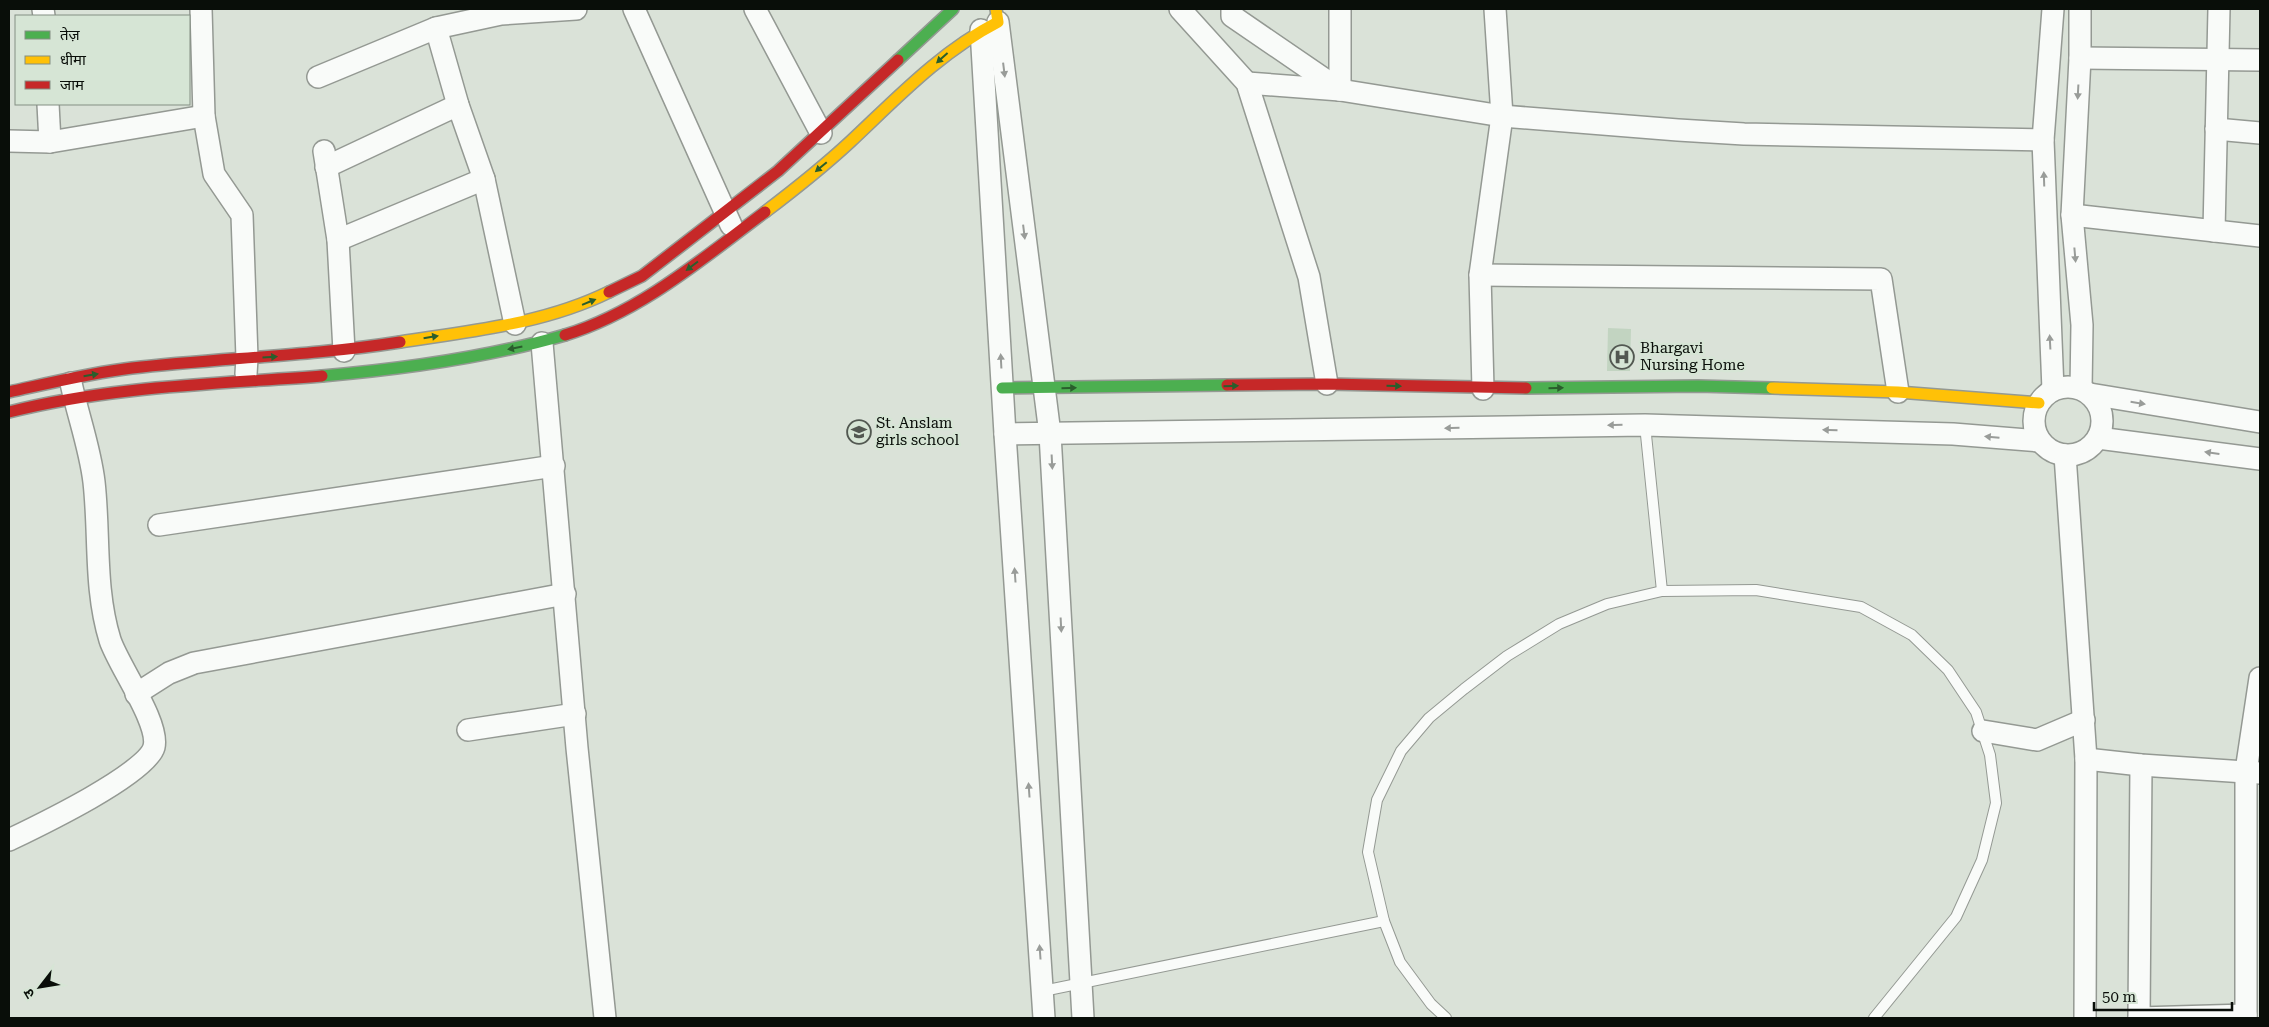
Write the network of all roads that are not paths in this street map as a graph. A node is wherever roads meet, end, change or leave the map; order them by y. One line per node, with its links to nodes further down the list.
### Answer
1 (201, 9): 23 (street)
2 (576, 9): 14 (street)
3 (634, 9): 32 (street)
4 (755, 9): 26 (street)
5 (953, 9): 26 (street)
6 (1180, 9): 19 (street)
7 (1232, 9): 20 (street)
8 (1340, 9): 20 (street)
9 (1495, 9): 24 (street)
10 (2053, 9): 28 (street)
11 (2080, 9): 15 (street)
12 (2219, 9): 16 (street)
13 (989, 19): 35 (street, one-way to 35); 46 (street, one-way to 13); 47 (street, one-way to 47)
14 (436, 28): 18 (street); 22 (street)
15 (2080, 58): 16 (street); 33 (street, one-way to 33)
16 (2218, 60): 17 (street); 25 (street)
17 (2260, 60)
18 (318, 77)
19 (1247, 83): 20 (street); 44 (street)
20 (1340, 90): 24 (street)
21 (48, 105): 30 (street)
22 (458, 105): 31 (street); 37 (street)
23 (204, 116): 30 (street); 42 (street)
24 (1502, 116): 28 (street); 38 (street)
25 (2216, 128): 27 (street); 34 (street)
26 (821, 133): 32 (street)
27 (2260, 133)
28 (2043, 140): 52 (street, one-way to 28)
29 (9, 141): 30 (street)
30 (50, 142)
31 (484, 179): 37 (street); 39 (street)
32 (724, 212): 35 (street); 39 (street, one-way to 32)
33 (2072, 215): 34 (street); 49 (street, one-way to 49)
34 (2214, 231): 36 (street)
35 (736, 234): 40 (street, one-way to 40)
36 (2260, 236)
37 (338, 240): 41 (street)
38 (1480, 275): 48 (street); 51 (street)
39 (515, 324): 41 (street, one-way to 39)
40 (542, 342): 43 (street, one-way to 43); 62 (street)
41 (344, 351): 42 (street, one-way to 41)
42 (248, 358): 43 (street); 45 (street, one-way to 42)
43 (246, 381): 45 (street)
44 (1327, 384): 47 (street, one-way to 44); 48 (street, one-way to 48)
45 (72, 388): 50 (street); 53 (street); 67 (street)
46 (1002, 388): 47 (street); 56 (street)
47 (1044, 389): 57 (street)
48 (1483, 389): 51 (street, one-way to 51)
49 (2085, 391): 52 (street); 54 (street, one-way to 54); 58 (street)
50 (9, 392)
51 (1898, 392): 52 (street)
52 (2046, 397): 59 (street)
53 (9, 412)
54 (2260, 422)
55 (1645, 424): 57 (street, one-way to 57); 59 (street, one-way to 55); 64 (lane)
56 (1005, 434): 57 (street); 78 (street, one-way to 56)
57 (1050, 434): 77 (street, one-way to 77)
58 (2098, 438): 60 (street); 61 (street, one-way to 58)
59 (2040, 441): 60 (street)
60 (2065, 455): 69 (street)
61 (2260, 459)
62 (554, 466): 63 (street); 65 (street)
63 (159, 525)
64 (1662, 590): 71 (lane); 76 (lane)
65 (565, 594): 67 (street); 68 (street)
66 (2260, 678): 74 (street)
67 (136, 694): 75 (street)
68 (574, 714): 70 (street); 80 (street)
69 (2084, 720): 71 (street); 72 (street)
70 (468, 730)
71 (1983, 731): 84 (lane)
72 (2086, 759): 73 (street); 85 (street)
73 (2141, 765): 74 (street); 86 (street)
74 (2253, 772): 79 (street)
75 (9, 840)
76 (1384, 921): 77 (lane); 83 (lane)
77 (1081, 983): 78 (lane); 82 (street)
78 (1043, 991): 81 (street)
79 (2246, 1017): 86 (street)
80 (606, 1018)
81 (1044, 1018)
82 (1083, 1018)
83 (1446, 1018)
84 (1874, 1018)
85 (2085, 1018)
86 (2139, 1018)

